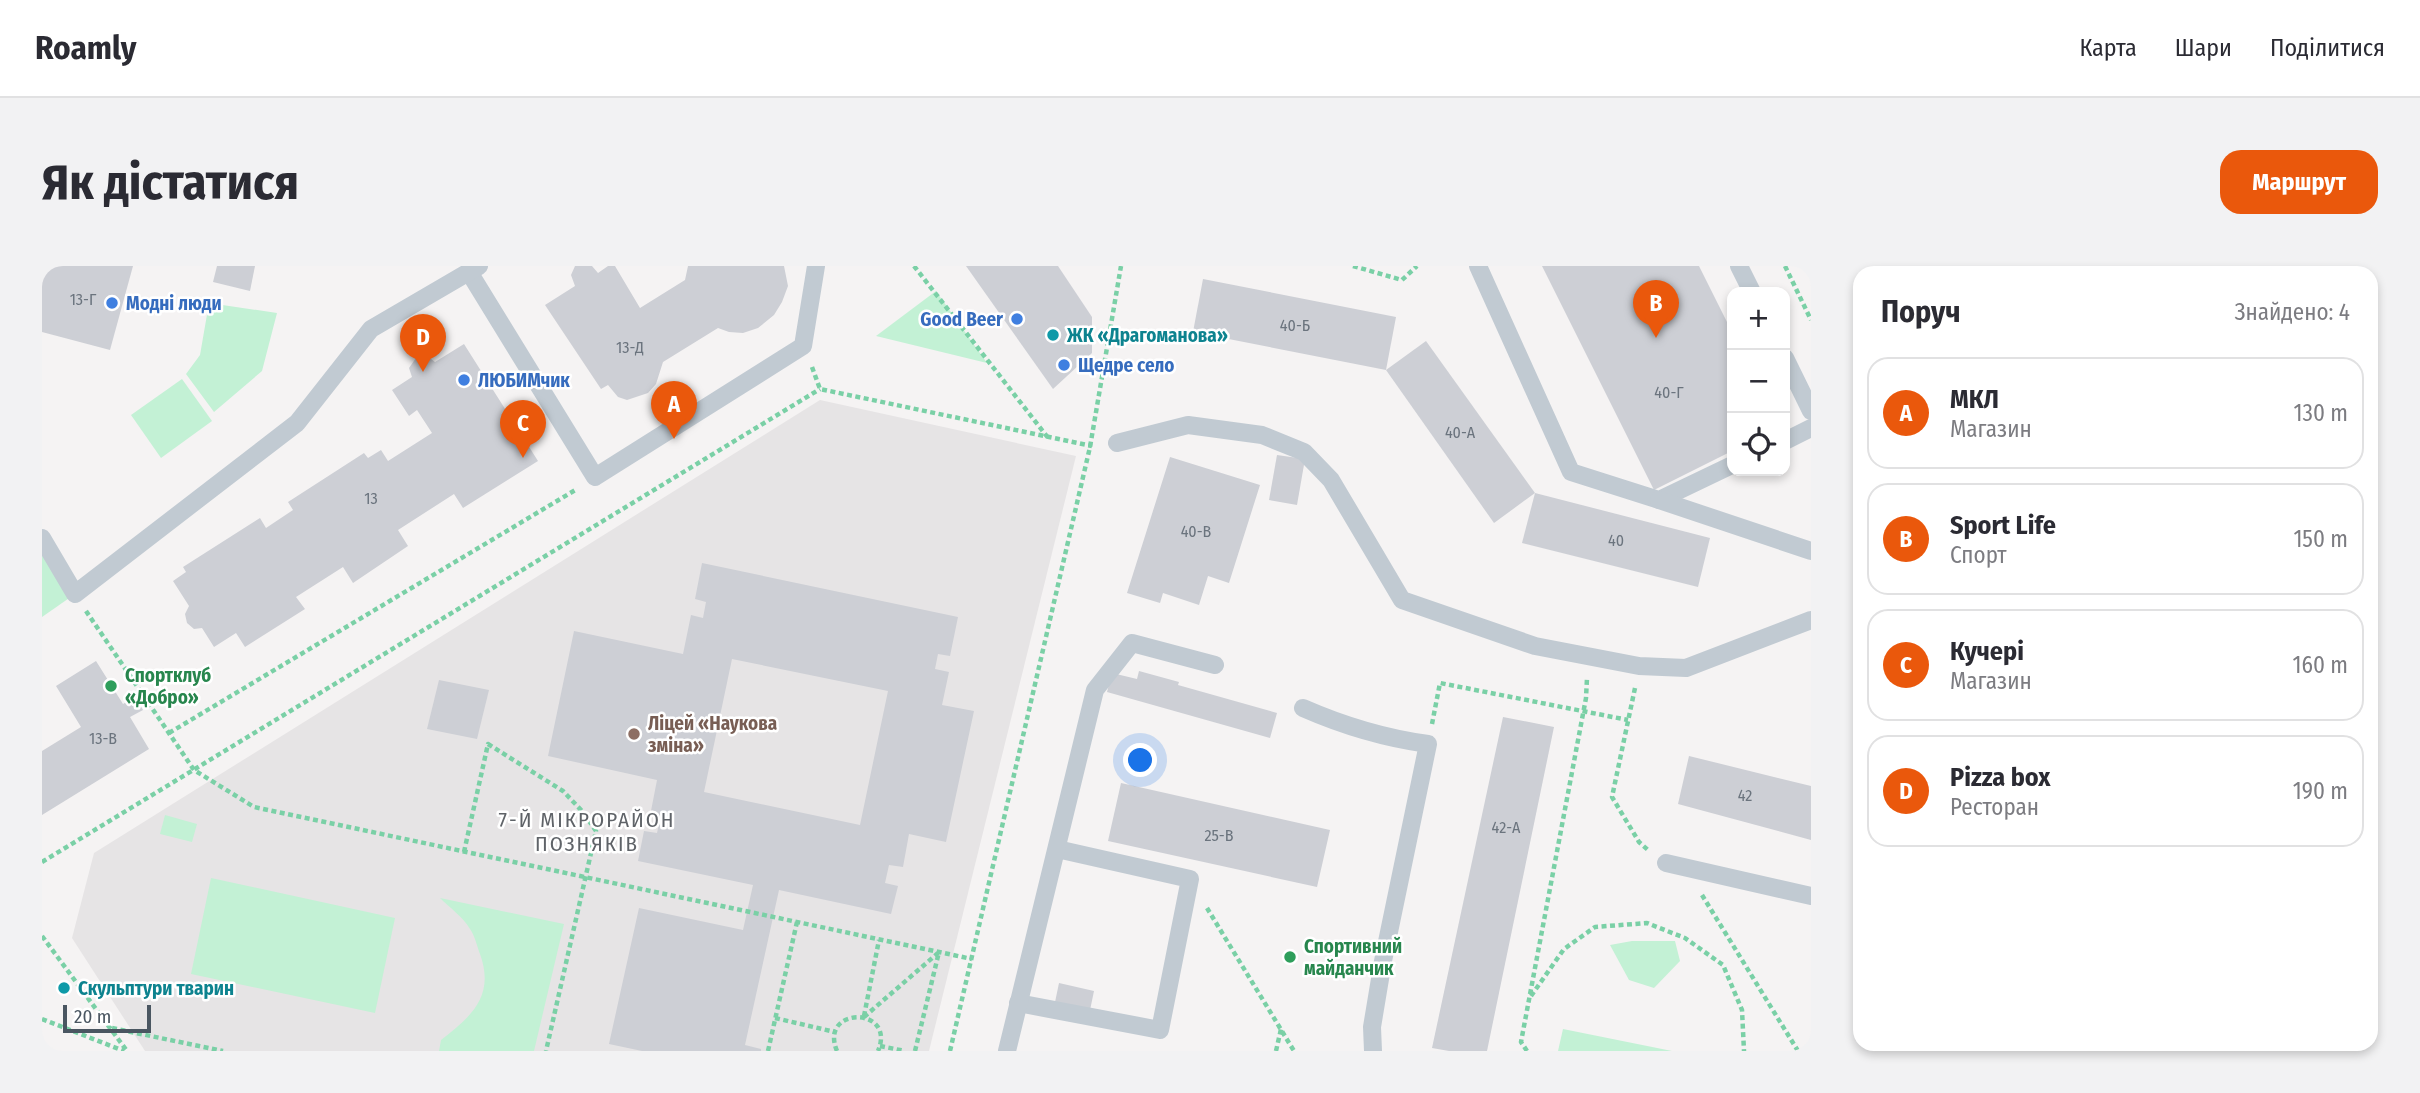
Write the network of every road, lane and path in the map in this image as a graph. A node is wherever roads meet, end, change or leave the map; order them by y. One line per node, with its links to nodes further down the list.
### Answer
1 (816, 266): 22 (lane)
2 (914, 266): 18 (path)
3 (1121, 266): 20 (path)
4 (1353, 266): 5 (path)
5 (1417, 266)
6 (1478, 266): 23 (lane)
7 (1740, 266): 10 (lane)
8 (1785, 266): 11 (path)
9 (474, 269): 22 (lane); 26 (lane)
10 (1750, 287)
11 (1811, 320)
12 (816, 359): 14 (path)
13 (1790, 368): 15 (lane)
14 (820, 389): 18 (path); 36 (path)
15 (1811, 411)
16 (1811, 428): 17 (lane)
17 (1790, 438)
18 (1049, 439): 20 (path)
19 (1117, 443): 28 (lane)
20 (1090, 447): 49 (path)
21 (1727, 468): 23 (lane)
22 (595, 477): 34 (path)
23 (1659, 500): 25 (lane)
24 (42, 538): 26 (lane)
25 (1811, 551)
26 (75, 594): 34 (path)
27 (1811, 620): 30 (lane)
28 (1587, 655): 30 (lane); 32 (path)
29 (1214, 665): 37 (lane)
30 (1639, 666): 33 (path)
31 (1303, 708): 35 (lane)
32 (1584, 712): 33 (path); 35 (path); 50 (path)
33 (1628, 720): 40 (path)
34 (169, 733): 36 (path)
35 (1428, 744): 70 (lane)
36 (194, 770): 38 (path); 39 (path)
37 (1057, 849): 43 (lane); 51 (lane)
38 (464, 852): 42 (path); 42 (path)
39 (42, 862)
40 (1666, 863): 41 (lane)
41 (1685, 867): 44 (lane); 73 (path)
42 (585, 878): 45 (path); 61 (path)
43 (1190, 879): 51 (lane); 56 (path)
44 (1811, 896)
45 (797, 922): 47 (path); 53 (path)
46 (42, 936): 55 (path)
47 (879, 940): 48 (path); 52 (path)
48 (939, 952): 49 (path); 52 (path); 65 (path)
49 (972, 959): 66 (path)
50 (1530, 997): 71 (path); 72 (path)
51 (1018, 1003): 67 (lane)
52 (864, 1017): 57 (path); 58 (path)
53 (775, 1018): 57 (path); 62 (path)
54 (42, 1019): 59 (path)
55 (112, 1028): 59 (path); 60 (path)
56 (1281, 1029): 68 (path); 69 (path)
57 (835, 1032): 63 (path)
58 (879, 1048): 64 (path)
59 (126, 1051)
60 (223, 1051)
61 (546, 1051)
62 (768, 1051)
63 (837, 1051)
64 (905, 1051)
65 (915, 1051)
66 (950, 1051)
67 (1007, 1051)
68 (1276, 1051)
69 (1294, 1051)
70 (1373, 1051)
71 (1527, 1051)
72 (1744, 1051)
73 (1798, 1051)

